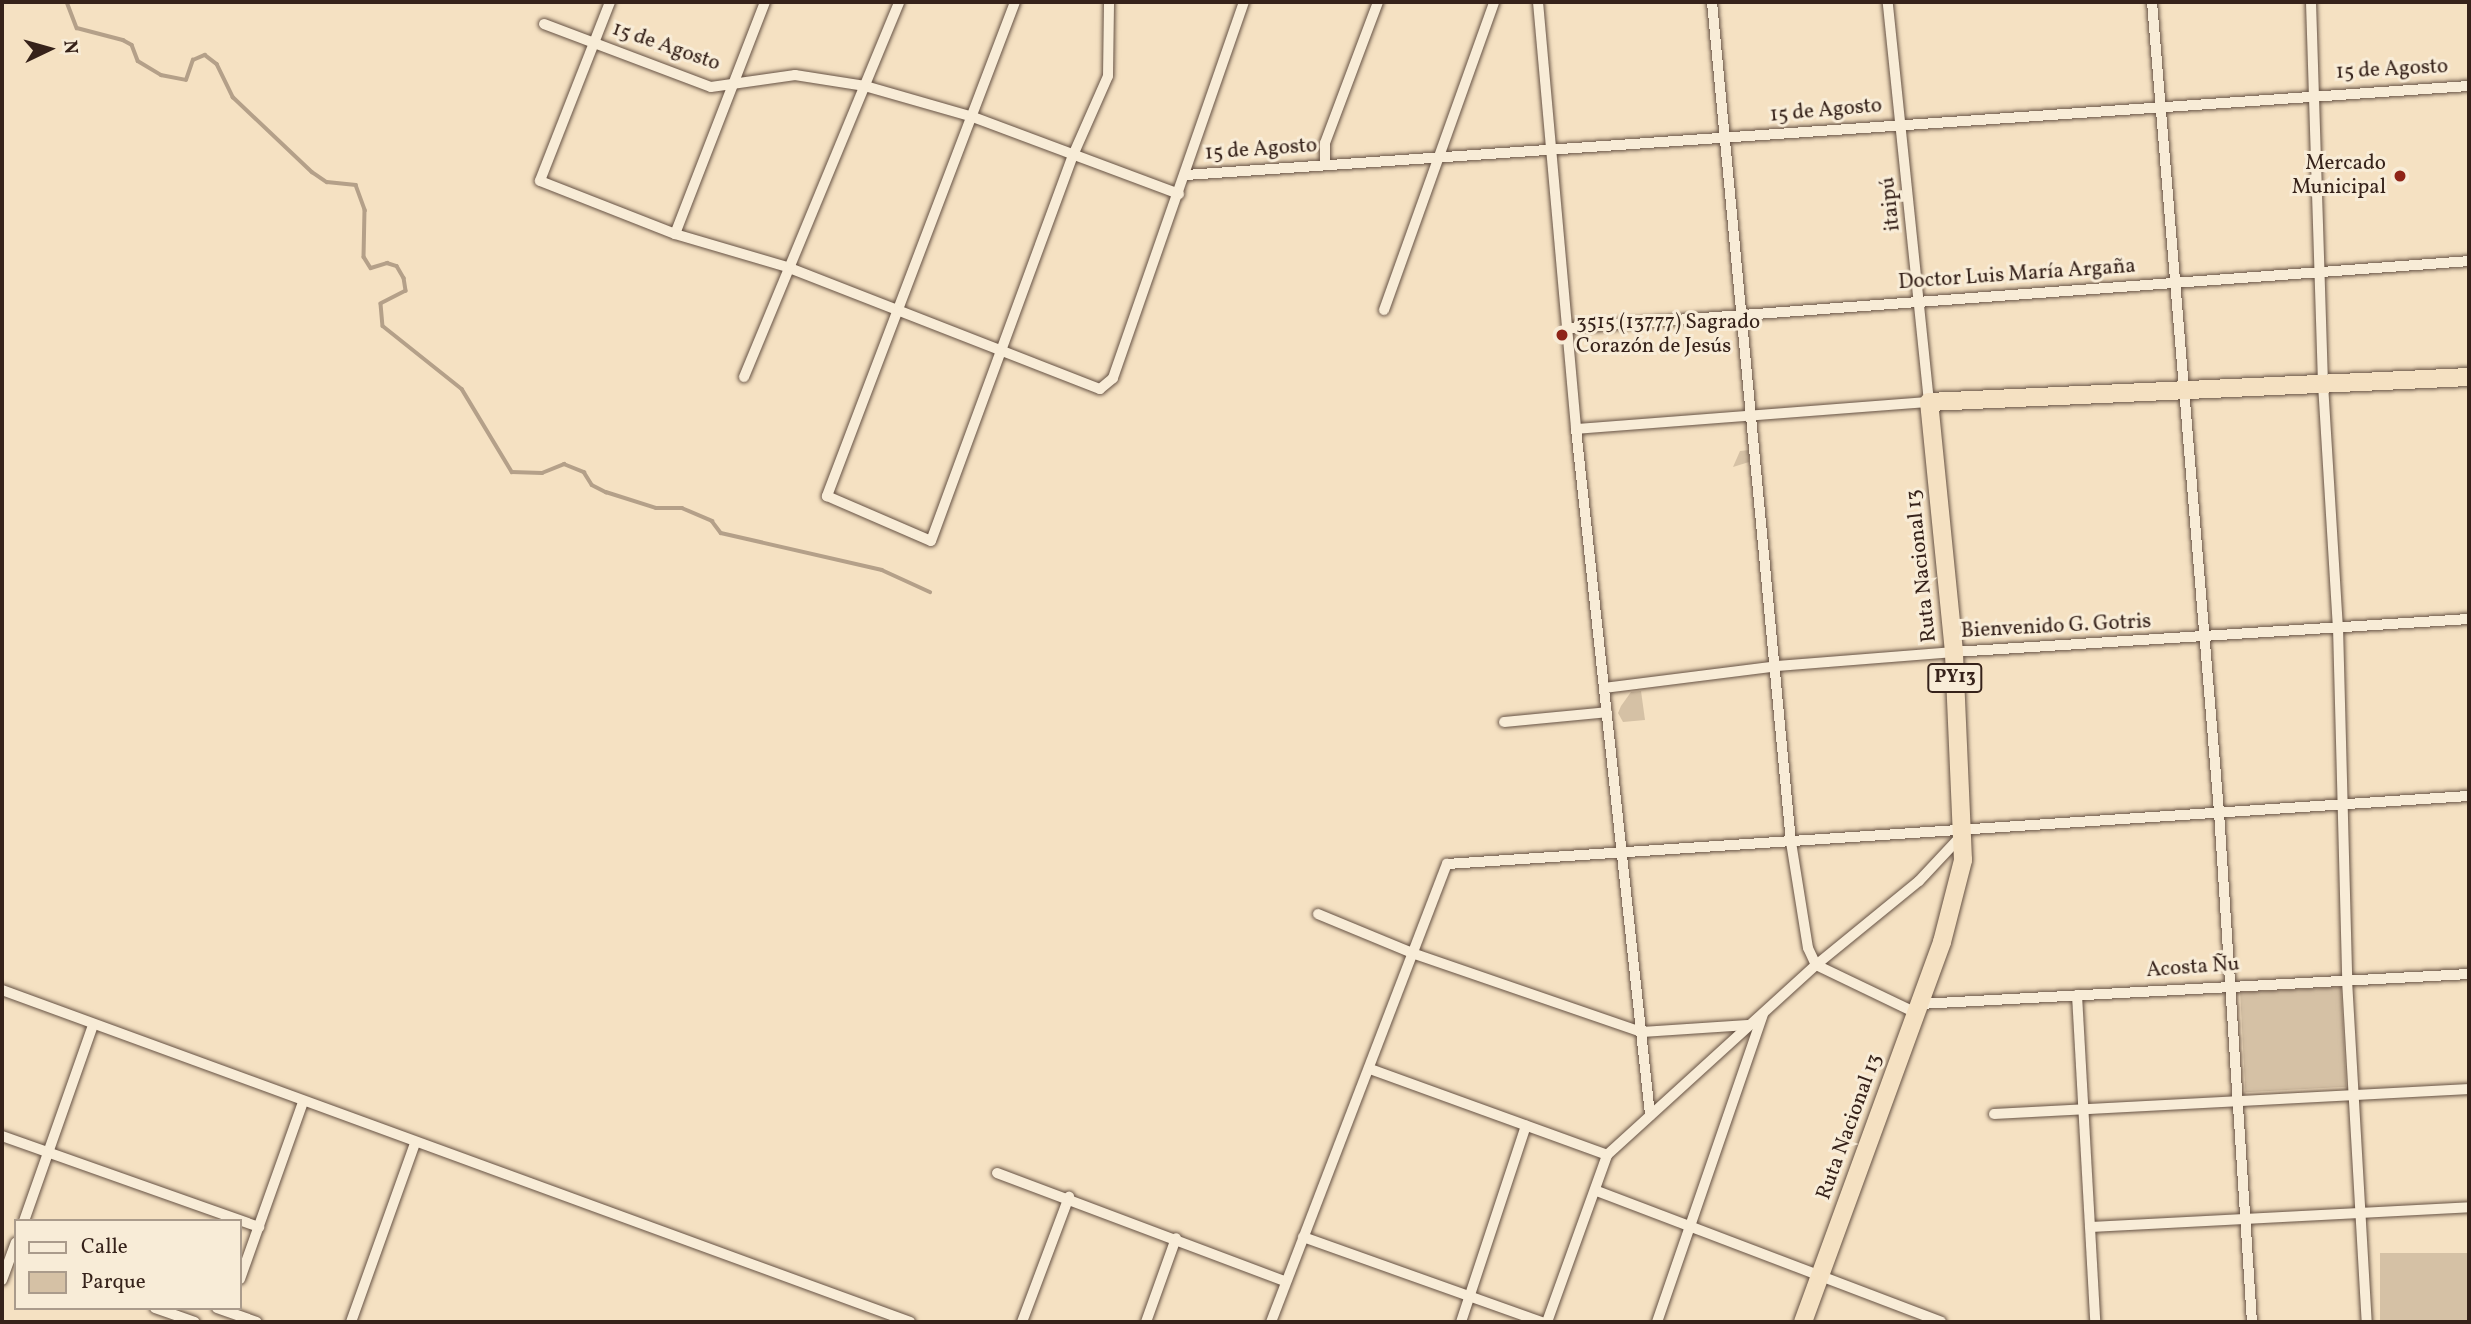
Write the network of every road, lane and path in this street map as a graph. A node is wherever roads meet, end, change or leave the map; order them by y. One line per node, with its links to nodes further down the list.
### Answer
1 (610, 2): 15 (street)
2 (765, 2): 16 (street)
3 (899, 2): 17 (street)
4 (1015, 2): 21 (street)
5 (1109, 2): 25 (street)
6 (1244, 2): 28 (street)
7 (1377, 2): 27 (street)
8 (1494, 2): 26 (street)
9 (1538, 2): 24 (street)
10 (1712, 2): 23 (street)
11 (1888, 2): 22 (street, itaipú)
12 (2152, 2): 20 (street)
13 (2311, 2): 19 (street)
14 (544, 24): 15 (street, 15 de Agosto)
15 (596, 44): 16 (street, 15 de Agosto); 30 (street)
16 (733, 86): 17 (street, 15 de Agosto); 30 (street)
17 (865, 86): 21 (street, 15 de Agosto); 32 (street)
18 (2469, 86): 19 (street, 15 de Agosto)
19 (2314, 93): 20 (street, 15 de Agosto); 33 (street)
20 (2159, 104): 22 (street, 15 de Agosto); 34 (street)
21 (973, 117): 25 (street, 15 de Agosto); 37 (street)
22 (1901, 124): 23 (street, 15 de Agosto); 35 (street, itaipú)
23 (1722, 139): 24 (street, 15 de Agosto); 38 (street)
24 (1552, 149): 26 (street, 15 de Agosto); 39 (street)
25 (1074, 153): 29 (street, 15 de Agosto); 40 (street)
26 (1438, 157): 27 (street, 15 de Agosto); 36 (street)
27 (1325, 165): 28 (street, 15 de Agosto)
28 (1186, 175): 29 (street)
29 (1179, 194): 40 (street)
30 (674, 234): 32 (street)
31 (2469, 261): 33 (street, Doctor Luis María Argaña)
32 (787, 267): 37 (street); 41 (street)
33 (2320, 270): 34 (street, Doctor Luis María Argaña); 43 (street)
34 (2174, 283): 35 (street, Doctor Luis María Argaña); 44 (street)
35 (1920, 300): 38 (street, Doctor Luis María Argaña); 45 (street, itaipú)
36 (1384, 310)
37 (899, 311): 40 (street); 40 (street)
38 (1740, 314): 39 (street, Doctor Luis María Argaña); 46 (street)
39 (1567, 328): 47 (street)
40 (1001, 351)
41 (744, 377)
42 (2469, 377): 43 (highway)
43 (2323, 384): 44 (highway); 49 (street)
44 (2184, 393): 45 (highway); 50 (street)
45 (1929, 402): 46 (street); 51 (highway, Ruta Nacional 13 / PY13)
46 (1750, 417): 47 (street); 52 (street)
47 (1576, 429): 53 (street)
48 (2469, 619): 49 (street, Bienvenido G. Gotris)
49 (2338, 627): 50 (street, Bienvenido G. Gotris); 57 (street)
50 (2204, 638): 51 (street, Bienvenido G. Gotris); 58 (street)
51 (1954, 652): 52 (street, Bienvenido G. Gotris); 59 (highway, Ruta Nacional 13 / PY13)
52 (1777, 666): 53 (street, Bienvenido G. Gotris); 60 (street)
53 (1604, 688): 54 (street)
54 (1607, 712): 55 (street); 61 (street)
55 (1504, 722)
56 (2469, 796): 57 (street)
57 (2342, 805): 58 (street); 66 (street)
58 (2219, 812): 59 (street); 67 (street)
59 (1964, 831): 60 (street); 64 (street); 70 (highway, Ruta Nacional 13 / PY13)
60 (1791, 842): 61 (street); 64 (street)
61 (1622, 850): 63 (street); 74 (street)
62 (1318, 914): 63 (street)
63 (1412, 953): 74 (street); 75 (street)
64 (1816, 965): 70 (street, Acosta Ñu); 71 (street)
65 (2469, 974): 66 (street, Acosta Ñu)
66 (2347, 981): 67 (street, Acosta Ñu); 77 (street)
67 (2231, 984): 69 (street, Acosta Ñu); 78 (street)
68 (2, 990): 72 (street)
69 (2077, 995): 70 (street, Acosta Ñu); 80 (street)
70 (1918, 1008): 104 (highway, Ruta Nacional 13 / PY13)
71 (1764, 1011): 73 (street); 99 (street)
72 (93, 1025): 79 (street); 86 (street)
73 (1748, 1025): 74 (street); 82 (street)
74 (1642, 1032): 82 (street)
75 (1370, 1069): 83 (street); 100 (street)
76 (2469, 1089): 77 (street)
77 (2355, 1094): 78 (street); 92 (street)
78 (2238, 1099): 80 (street); 95 (street)
79 (303, 1102): 85 (street); 97 (street)
80 (2084, 1113): 81 (street); 98 (street)
81 (1994, 1114)
82 (1650, 1115): 87 (street)
83 (1526, 1125): 87 (street); 107 (street)
84 (2, 1136): 86 (street)
85 (415, 1143): 113 (street); 114 (street)
86 (50, 1153): 93 (street); 94 (street)
87 (1607, 1155): 89 (street)
88 (996, 1173): 90 (street)
89 (1597, 1191): 99 (street); 119 (street)
90 (1069, 1197): 101 (street); 115 (street)
91 (2469, 1207): 92 (street)
92 (2361, 1214): 95 (street); 124 (street)
93 (25, 1219)
94 (236, 1219)
95 (2246, 1220): 98 (street); 123 (street)
96 (242, 1221): 97 (street)
97 (259, 1227): 103 (street)
98 (2091, 1227): 122 (street)
99 (1693, 1228): 104 (street); 120 (street)
100 (1303, 1237): 106 (street); 107 (street)
101 (1176, 1238): 106 (street); 116 (street)
102 (9, 1258): 105 (street)
103 (242, 1274)
104 (1820, 1277): 110 (street); 121 (highway, Ruta Nacional 13 / PY13)
105 (2, 1280)
106 (1285, 1281): 117 (street)
107 (1470, 1297): 118 (street); 119 (street)
108 (161, 1310): 111 (street)
109 (224, 1313): 112 (street)
110 (1937, 1321)
111 (195, 1322)
112 (257, 1322)
113 (351, 1322)
114 (910, 1322)
115 (1022, 1322)
116 (1146, 1322)
117 (1271, 1322)
118 (1461, 1322)
119 (1544, 1322)
120 (1657, 1322)
121 (1802, 1322)
122 (2095, 1322)
123 (2252, 1322)
124 (2367, 1322)

